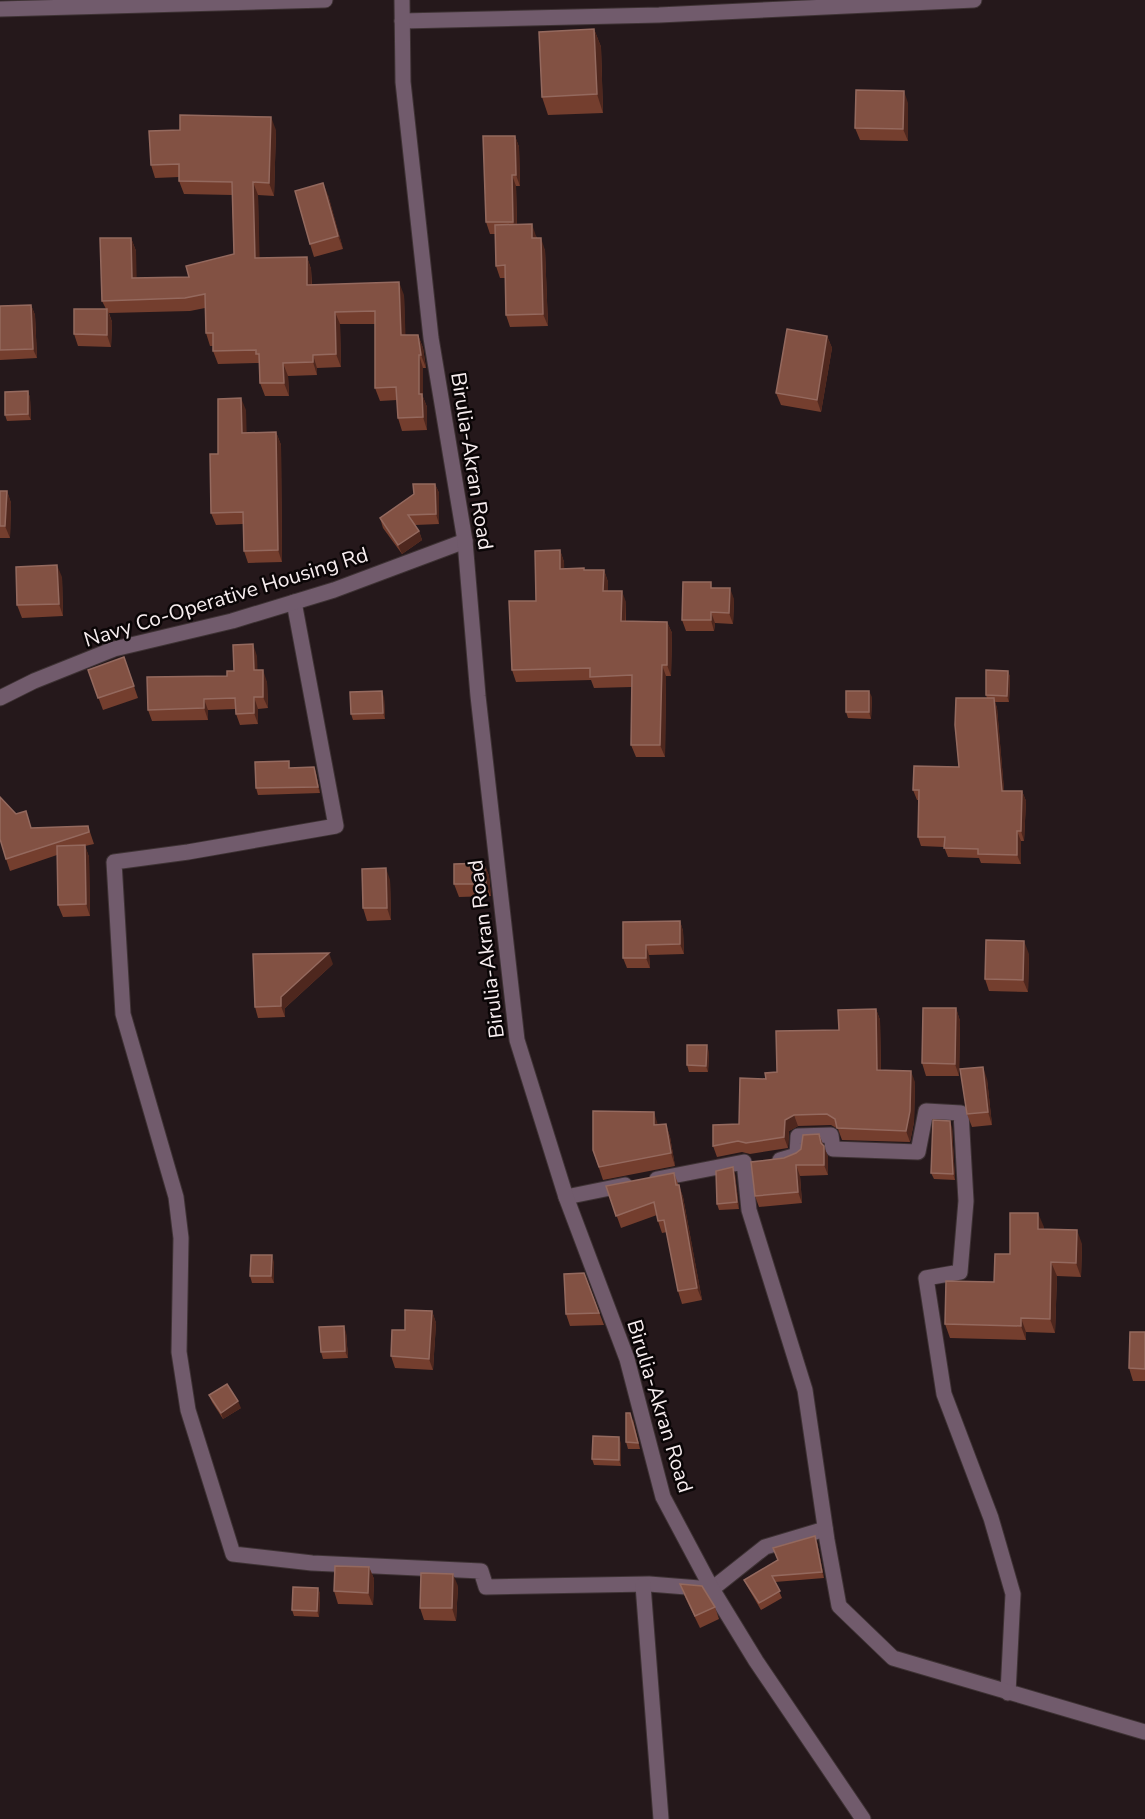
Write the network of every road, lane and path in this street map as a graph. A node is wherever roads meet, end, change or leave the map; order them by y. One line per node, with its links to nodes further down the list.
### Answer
1 (325, 0): 4 (street)
2 (402, 0): 5 (street, Birulia-Akran Road)
3 (974, 0): 5 (street)
4 (0, 9)
5 (402, 21): 6 (street, Birulia-Akran Road)
6 (465, 541): 7 (street, Navy Co-Operative Housing Rd); 10 (street, Birulia-Akran Road)
7 (294, 602): 8 (street, Navy Co-Operative Housing Rd); 12 (street)
8 (0, 698)
9 (755, 1163): 10 (street); 11 (street); 14 (street)
10 (566, 1197): 13 (street, Birulia-Akran Road)
11 (825, 1529): 13 (street); 14 (street)
12 (643, 1584): 13 (street); 16 (street)
13 (712, 1589): 17 (street, Birulia-Akran Road)
14 (1008, 1693): 15 (street)
15 (1145, 1732)
16 (661, 1819)
17 (863, 1819)

